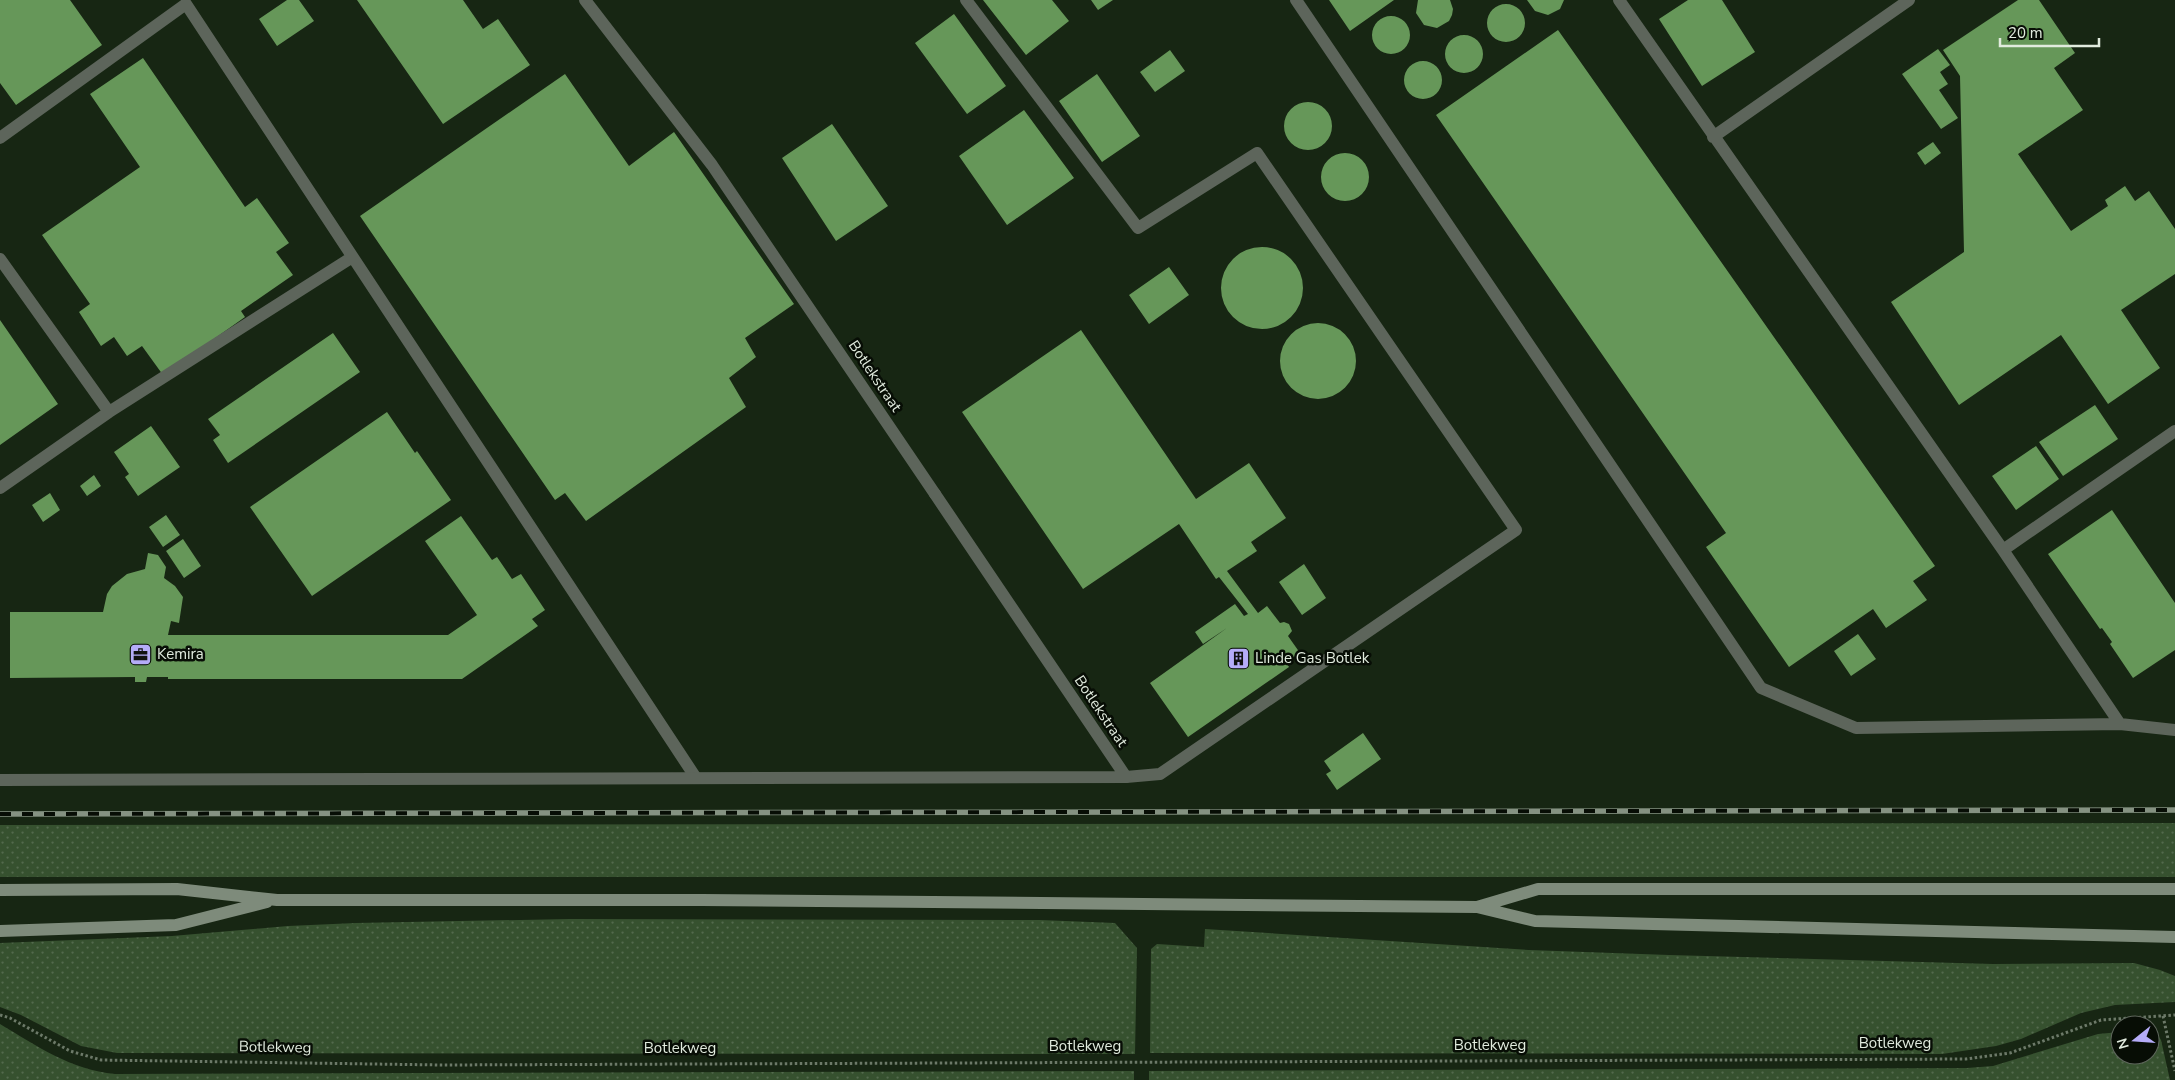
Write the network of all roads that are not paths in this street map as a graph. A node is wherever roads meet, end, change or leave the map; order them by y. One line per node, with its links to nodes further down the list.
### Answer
1 (585, 0): 17 (street, Botlekstraat)
2 (966, 0): 17 (street)
3 (1296, 0): 15 (street)
4 (1619, 0): 7 (street)
5 (1908, 0): 7 (street)
6 (185, 2): 8 (street); 9 (street)
7 (1713, 137): 14 (street)
8 (0, 138)
9 (351, 258): 11 (street); 18 (street)
10 (0, 259): 11 (street)
11 (109, 412): 13 (street)
12 (2175, 431): 14 (street)
13 (0, 488)
14 (2003, 550): 15 (street)
15 (2120, 724): 16 (street)
16 (2175, 730)
17 (1126, 777): 18 (street)
18 (696, 778): 19 (street)
19 (0, 780)
20 (2175, 889): 23 (main road)
21 (0, 890): 22 (main road)
22 (277, 900): 23 (main road); 24 (main road)
23 (1477, 906): 25 (main road)
24 (0, 931)
25 (2175, 937)

